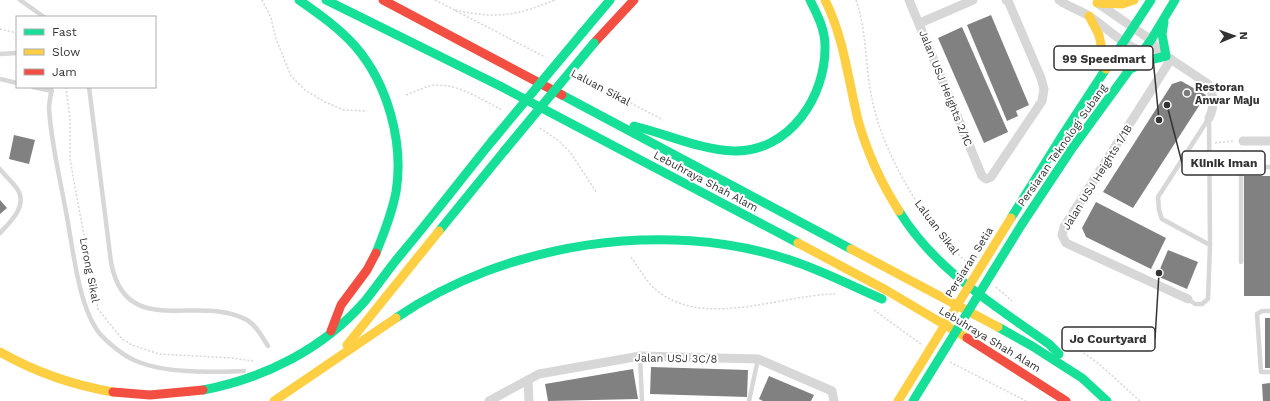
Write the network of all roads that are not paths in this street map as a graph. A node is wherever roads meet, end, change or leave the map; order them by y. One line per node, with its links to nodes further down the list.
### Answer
1 (20, 0): 17 (lane)
2 (299, 0): 48 (main road)
3 (326, 0): 47 (main road, Lebuhraya Shah Alam)
4 (383, 0): 36 (main road, Lebuhraya Shah Alam)
5 (610, 0): 48 (main road, bridge)
6 (634, 0): 53 (main road, bridge)
7 (810, 0): 36 (main road)
8 (825, 0): 56 (main road)
9 (910, 0): 20 (street, Jalan USJ Heights 2/1C)
10 (973, 0): 20 (street)
11 (1006, 0): 20 (street, Jalan USJ Heights 2/1C)
12 (1059, 0): 18 (street)
13 (1134, 0): 16 (main road)
14 (1151, 0): 21 (main road, Persiaran Teknologi Subang)
15 (1175, 0): 19 (main road, Persiaran Teknologi Subang)
16 (1096, 1): 21 (street)
17 (43, 16)
18 (1089, 16): 23 (street); 29 (main road)
19 (1165, 16): 22 (main road, Persiaran Teknologi Subang); 28 (main road)
20 (920, 23)
21 (1133, 28): 22 (street); 23 (main road, Persiaran Teknologi Subang)
22 (1151, 40): 24 (street); 25 (main road, Persiaran Teknologi Subang)
23 (1124, 41): 25 (street); 29 (main road, Persiaran Teknologi Subang)
24 (1157, 50): 25 (street); 28 (street)
25 (1142, 52): 30 (main road, Persiaran Teknologi Subang)
26 (16, 53): 27 (lane)
27 (0, 54)
28 (1168, 58): 30 (main road); 35 (street); 45 (street, Jalan USJ Heights 1/1B)
29 (1106, 69): 41 (main road, Persiaran Teknologi Subang)
30 (1127, 72): 65 (main road, Persiaran Teknologi Subang, bridge)
31 (0, 79): 32 (lane)
32 (16, 83)
33 (89, 88): 49 (lane)
34 (51, 89): 54 (lane)
35 (1209, 118): 43 (lane); 43 (lane)
36 (616, 123): 56 (main road, Lebuhraya Shah Alam)
37 (1243, 141): 38 (street)
38 (1270, 141)
39 (1270, 167): 44 (lane)
40 (0, 170): 42 (lane)
41 (1011, 218): 64 (main road, Persiaran Setia, bridge)
42 (0, 233)
43 (1210, 244): 45 (lane)
44 (1241, 262)
45 (1188, 299)
46 (1270, 311): 55 (lane)
47 (938, 321): 53 (main road); 66 (main road, Lebuhraya Shah Alam)
48 (331, 331): 54 (main road)
49 (268, 346)
50 (0, 352): 54 (main road)
51 (640, 356): 52 (street, Jalan USJ 3C/8); 57 (street, Jalan USJ 3C/8); 61 (lane)
52 (758, 359): 62 (lane); 63 (street, Jalan USJ 3C/8)
53 (333, 362): 58 (main road)
54 (262, 367)
55 (1270, 372)
56 (1082, 378): 67 (main road, Lebuhraya Shah Alam)
57 (528, 380): 59 (street, Jalan USJ 3C/8); 60 (street)
58 (274, 401)
59 (489, 401)
60 (528, 401)
61 (642, 401)
62 (749, 401)
63 (834, 401)
64 (898, 401)
65 (913, 401)
66 (1066, 401)
67 (1107, 401)

